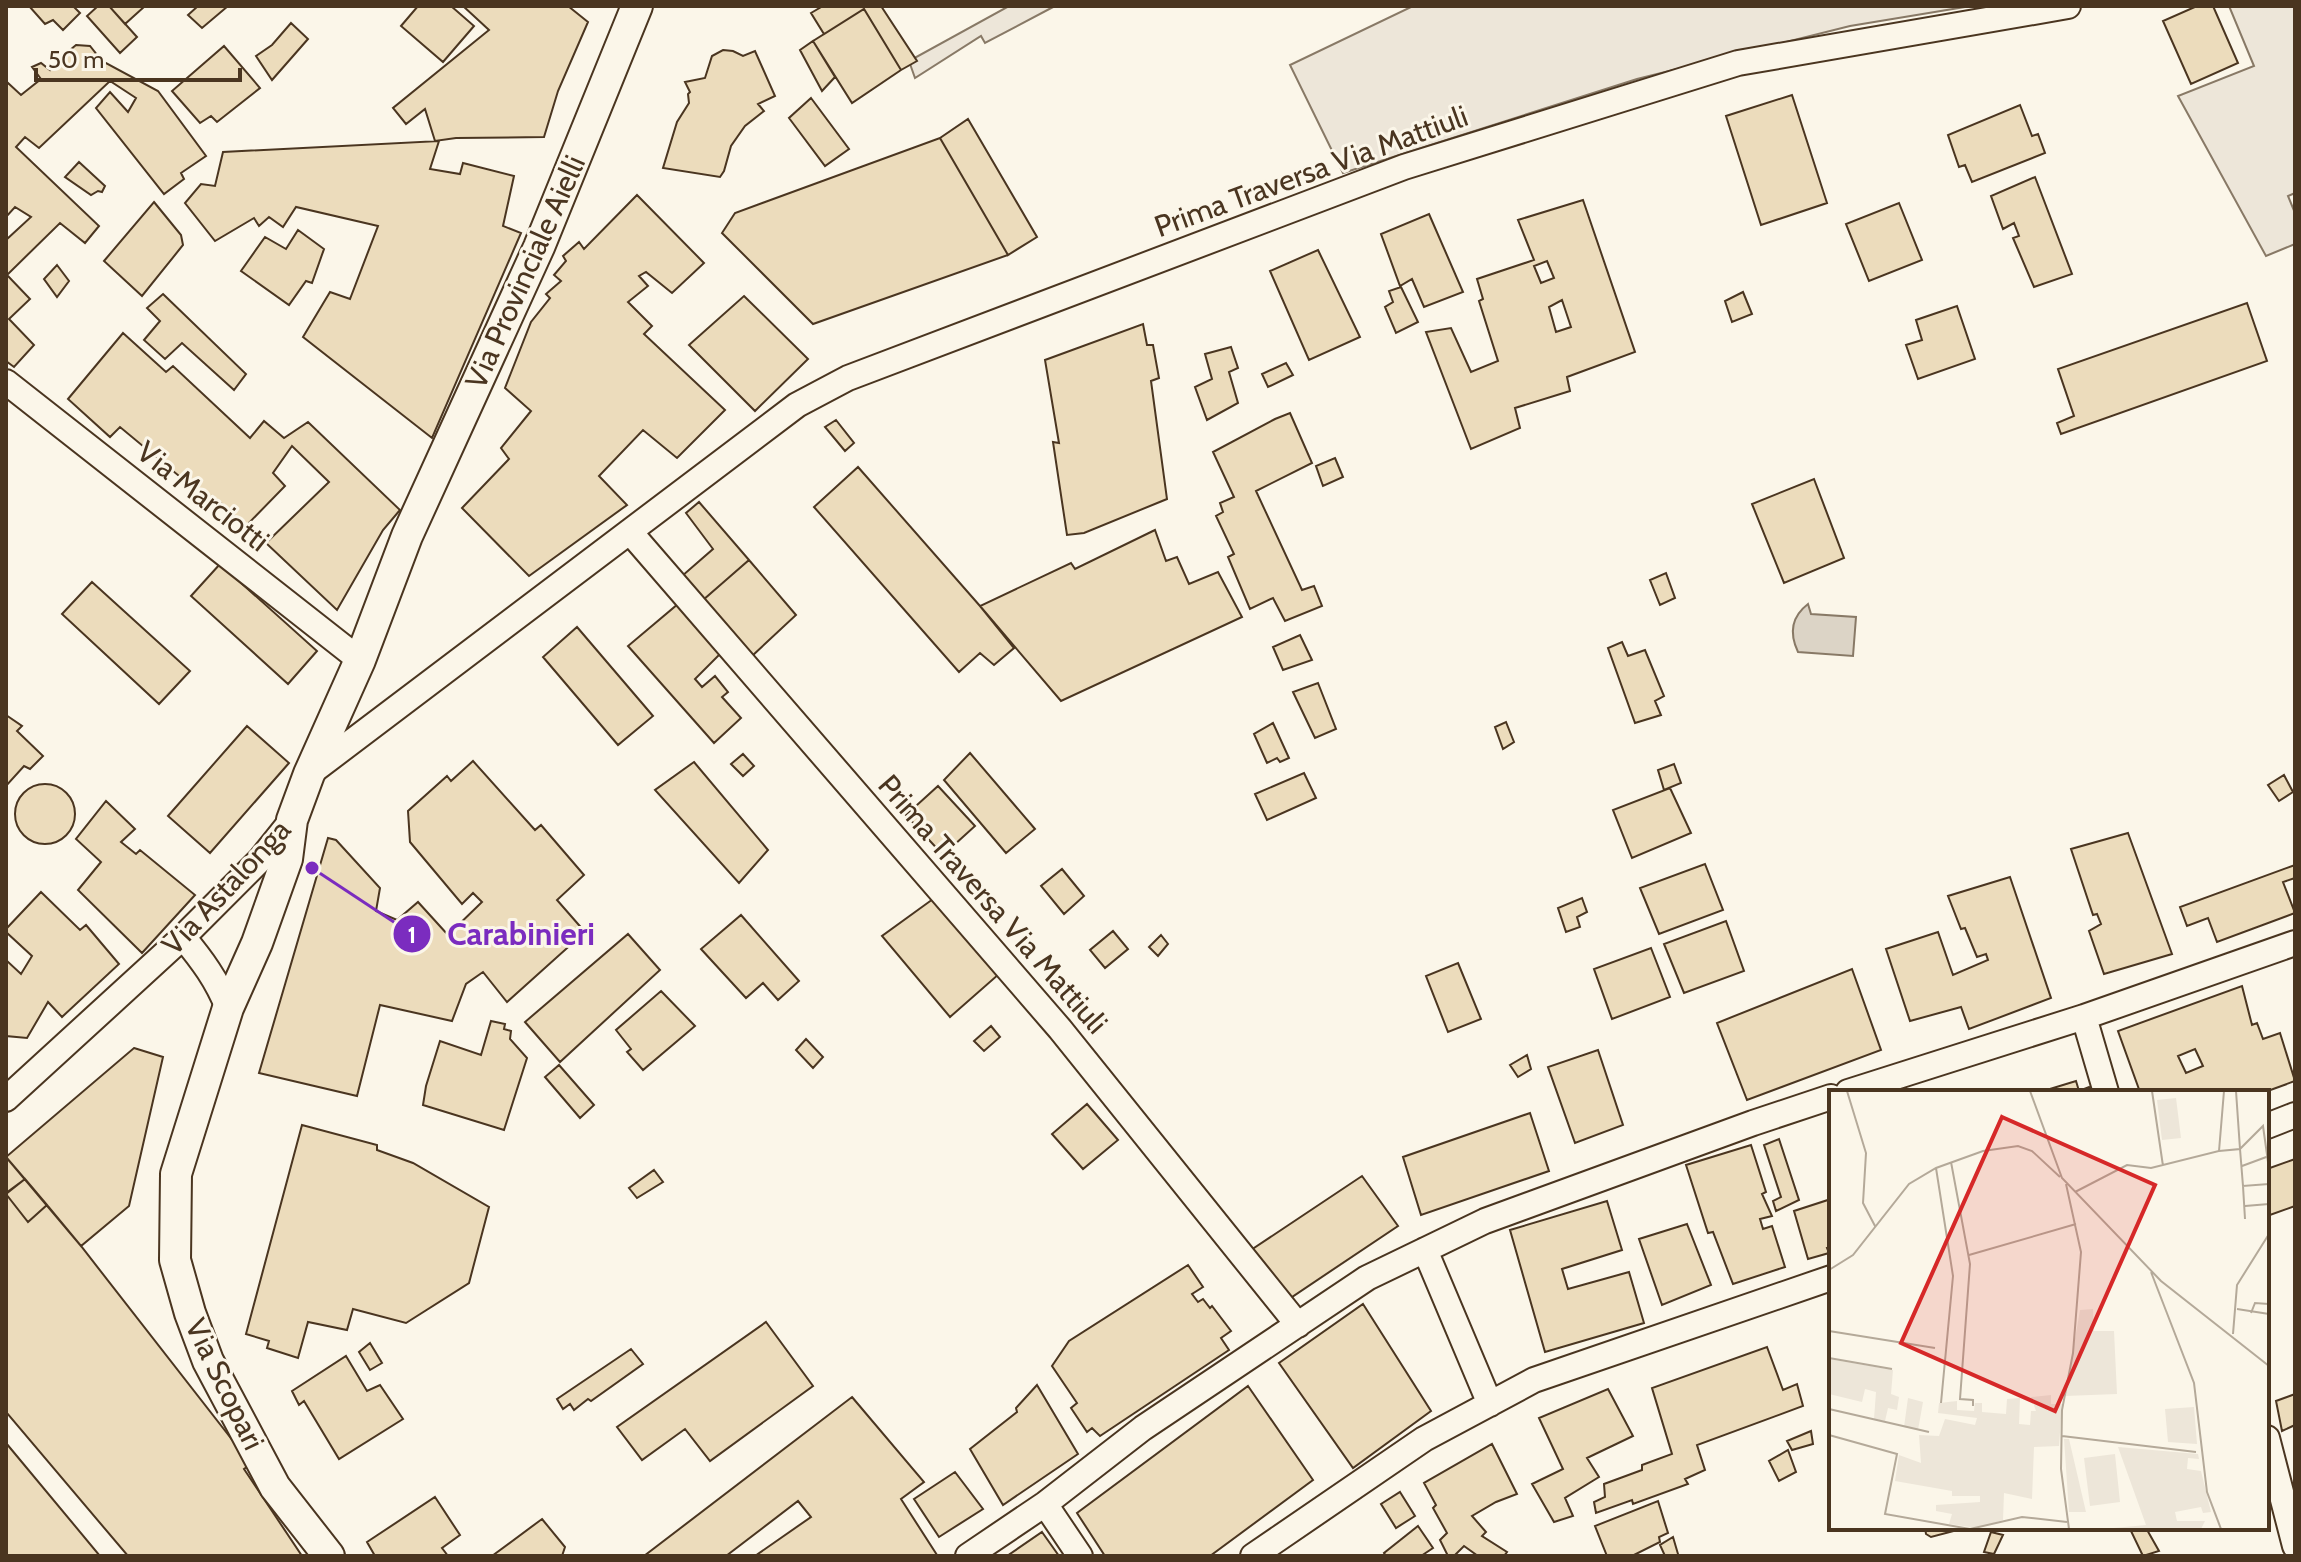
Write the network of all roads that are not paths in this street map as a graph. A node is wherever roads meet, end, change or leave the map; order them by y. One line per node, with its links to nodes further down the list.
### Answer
1 (637, 6): 5 (street, Via Provinciale Aielli)
2 (2068, 6): 4 (street, Prima Traversa Via Mattiuli)
3 (6, 382): 6 (street, Via Marciotti)
4 (630, 532): 7 (street, Prima Traversa Via Mattiuli); 21 (street, Prima Traversa Via Mattiuli)
5 (407, 536): 6 (street, Via Astalonga)
6 (360, 660): 7 (street, Via Astalonga)
7 (309, 774): 8 (street, Via Astalonga)
8 (292, 820): 9 (street, Via Astalonga); 11 (street, Via Scopari)
9 (183, 937): 11 (street); 16 (street, Via Astalonga)
10 (2295, 943): 12 (street)
11 (228, 1008): 26 (street, Via Scopari)
12 (2084, 1017): 13 (street); 14 (street)
13 (1854, 1090)
14 (2105, 1090)
15 (1829, 1098): 19 (street)
16 (6, 1099)
17 (2295, 1115): 18 (street)
18 (2269, 1125)
19 (1425, 1250): 21 (street); 22 (street)
20 (1829, 1279): 22 (street)
21 (1298, 1325): 24 (street)
22 (1490, 1404): 29 (street)
23 (2269, 1446): 25 (street)
24 (1045, 1504): 27 (street); 28 (street)
25 (2295, 1546)
26 (329, 1556)
27 (968, 1556)
28 (1080, 1556)
29 (1253, 1556)

